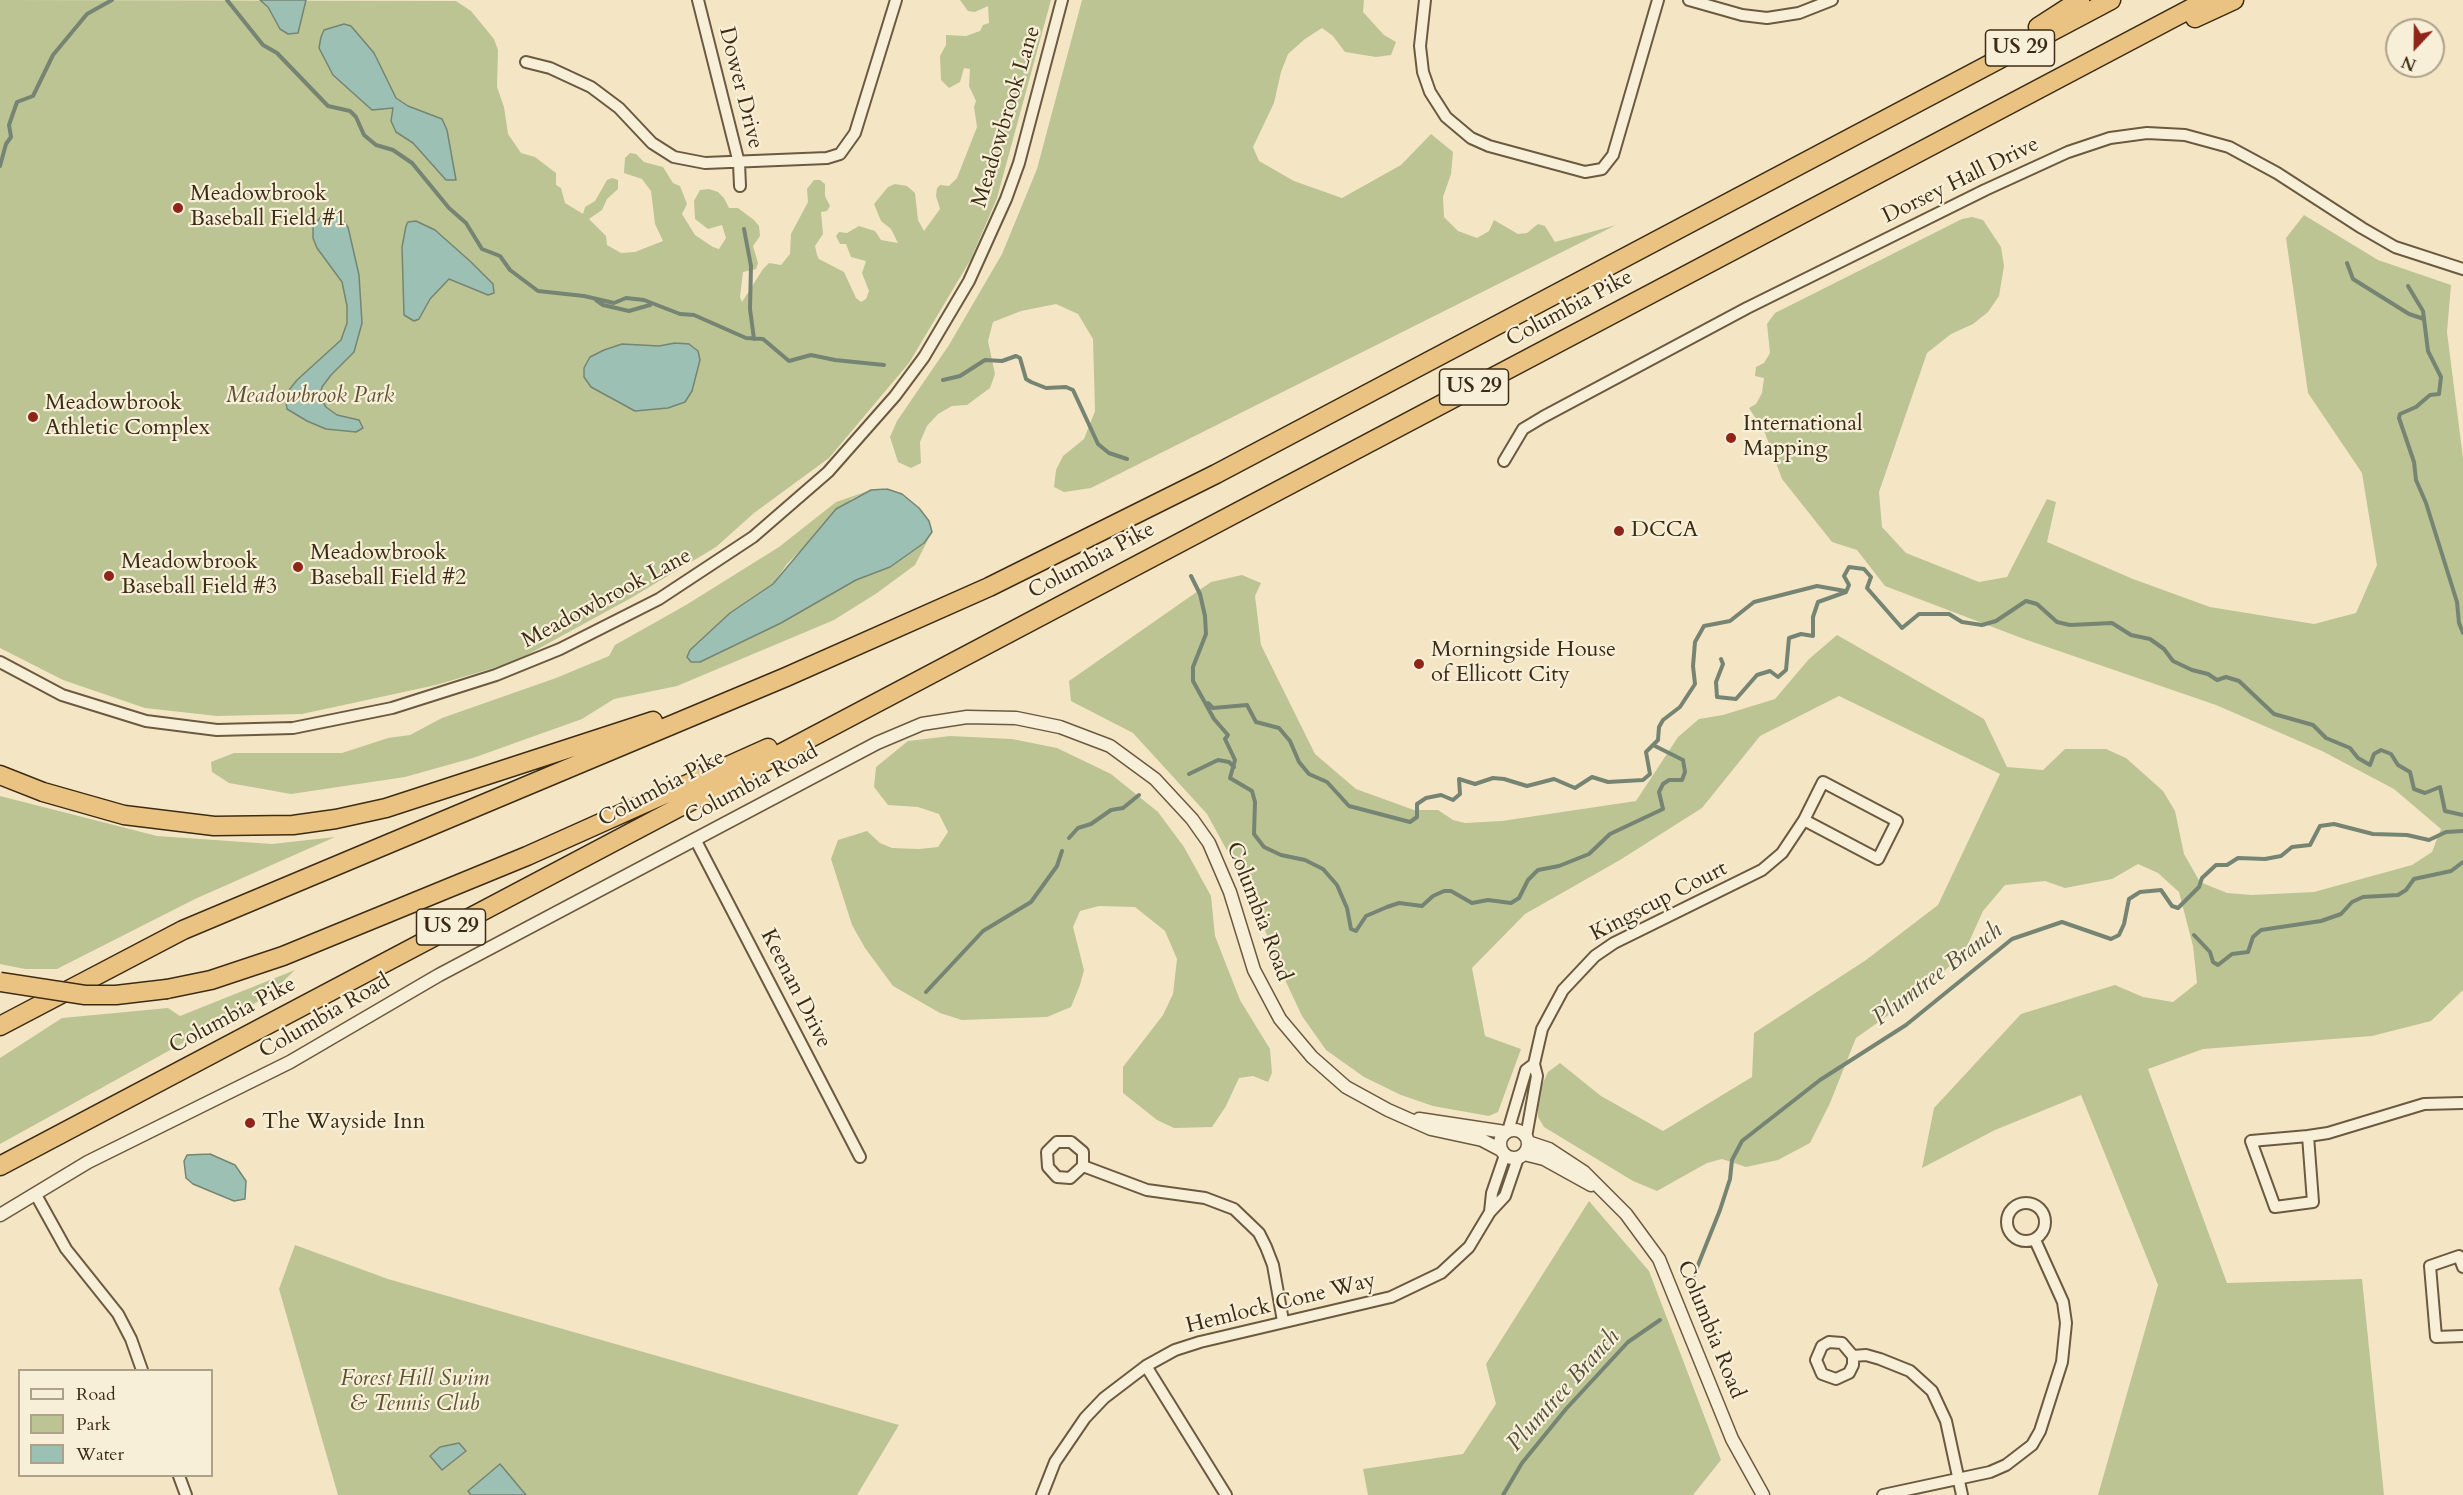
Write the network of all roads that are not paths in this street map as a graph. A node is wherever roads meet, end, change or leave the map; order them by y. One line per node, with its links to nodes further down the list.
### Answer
1 (699, 0): 15 (street, Dower Drive)
2 (896, 0): 15 (street)
3 (1062, 0): 19 (street, Meadowbrook Lane)
4 (1425, 0): 5 (street)
5 (1658, 0)
6 (1689, 0): 7 (street)
7 (1832, 0)
8 (2080, 0): 14 (highway)
9 (2111, 0): 14 (highway, Columbia Pike / US 29)
10 (2207, 0): 13 (highway, Columbia Pike / US 29)
11 (2234, 0): 13 (highway)
12 (526, 63): 15 (street)
13 (2046, 85): 21 (highway, Columbia Pike / US 29)
14 (1929, 96): 20 (highway, Columbia Pike / US 29)
15 (738, 163): 16 (street, Dower Drive)
16 (740, 186)
17 (2463, 269): 18 (street, Dorsey Hall Drive)
18 (1504, 460)
19 (0, 662)
20 (786, 678): 22 (highway); 26 (highway, Columbia Pike / US 29)
21 (903, 689): 25 (highway, bridge); 35 (highway, Columbia Pike / US 29)
22 (0, 774)
23 (1804, 820): 23 (street, Kingscup Court); 27 (street, Kingscup Court)
24 (695, 839): 29 (street, Columbia Road); 34 (street, Keenan Drive); 37 (street, Columbia Road)
25 (0, 982)
26 (0, 1026)
27 (1534, 1064): 30 (street, Kingscup Court); 32 (street, Kingscup Court)
28 (2463, 1103): 31 (street)
29 (1408, 1118): 30 (street, Columbia Road); 33 (street, Columbia Road)
30 (1507, 1132): 32 (street, Columbia Road); 33 (street)
31 (2308, 1136): 31 (street)
32 (1524, 1148): 33 (street, Columbia Road); 38 (street, Hemlock Cone Way); 52 (street, Columbia Road)
33 (1503, 1152): 38 (street, Hemlock Cone Way)
34 (860, 1157)
35 (0, 1166)
36 (1083, 1166): 42 (street)
37 (36, 1195): 39 (street, Columbia Road); 46 (street)
38 (1490, 1212): 42 (street, Hemlock Cone Way)
39 (0, 1215)
40 (2035, 1240): 48 (street)
41 (2463, 1267): 43 (street)
42 (1283, 1321): 45 (street, Hemlock Cone Way)
43 (2463, 1336)
44 (1853, 1356): 48 (street)
45 (1146, 1366): 50 (street, Hemlock Cone Way); 51 (street)
46 (141, 1369)
47 (179, 1477): 49 (street)
48 (1958, 1477): 53 (street); 54 (street)
49 (186, 1495)
50 (1041, 1495)
51 (1226, 1495)
52 (1763, 1495)
53 (1883, 1495)
54 (1962, 1495)

